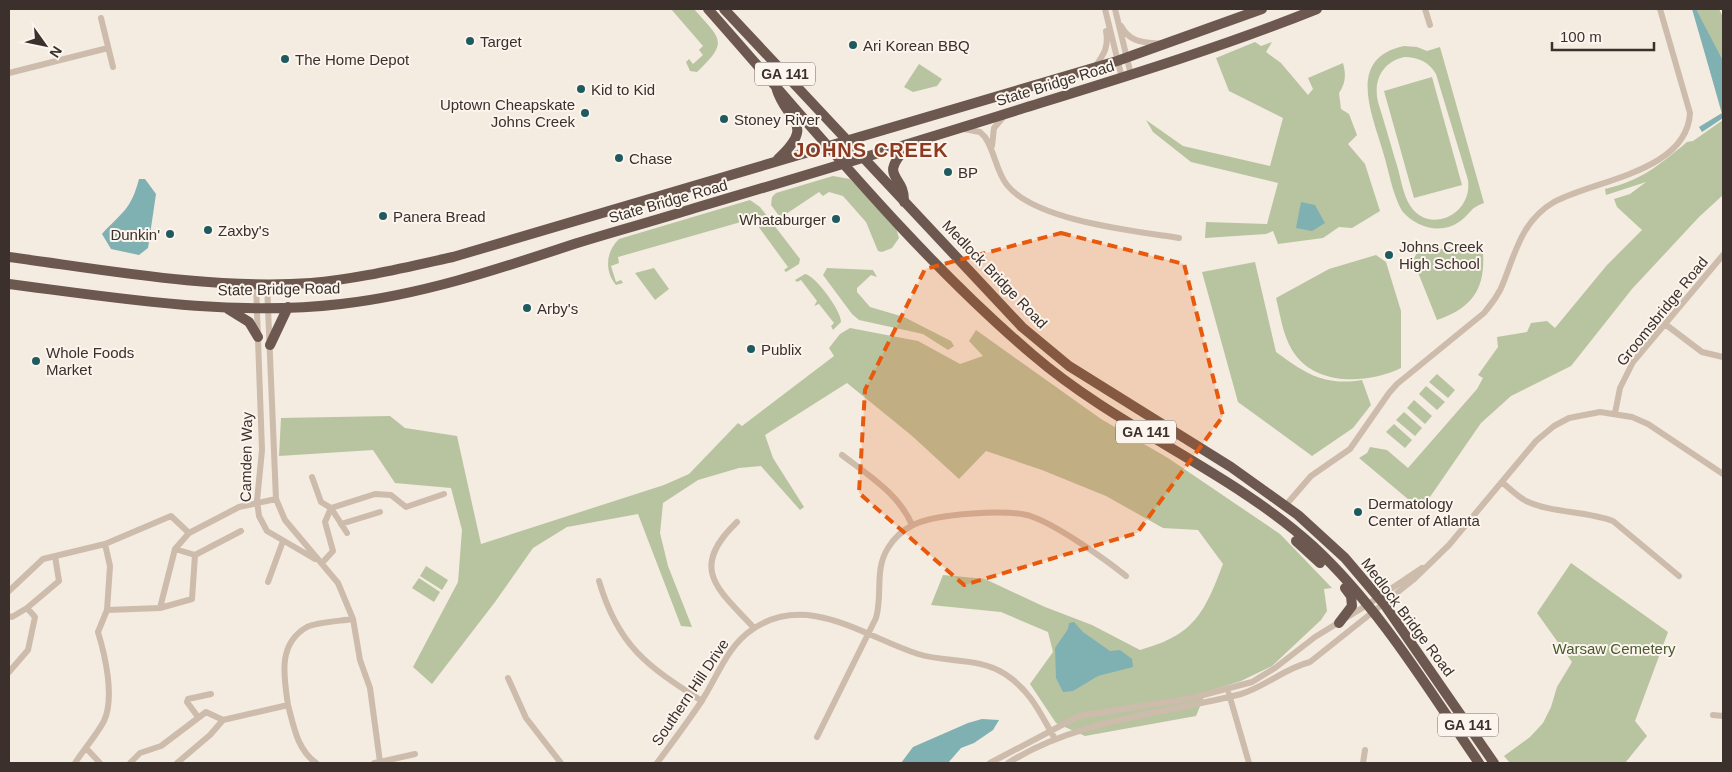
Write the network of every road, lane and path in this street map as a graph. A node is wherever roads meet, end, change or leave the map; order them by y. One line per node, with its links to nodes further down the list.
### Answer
1 (708, 9): 20 (highway, Medlock Bridge Road / GA 141)
2 (724, 9): 23 (highway, Medlock Bridge Road / GA 141)
3 (1105, 9): 11 (street)
4 (1115, 9): 9 (street)
5 (1262, 9): 13 (highway, State Bridge Road)
6 (1317, 9): 19 (highway, State Bridge Road)
7 (1425, 9): 12 (street)
8 (1660, 9): 51 (street)
9 (1116, 17): 13 (street); 15 (street)
10 (101, 18): 14 (street)
11 (1107, 20): 15 (street); 17 (street)
12 (1430, 24)
13 (1165, 44): 15 (highway, State Bridge Road)
14 (108, 48): 16 (street); 18 (street)
15 (1122, 60): 17 (highway, State Bridge Road); 19 (street)
16 (113, 67)
17 (1095, 67): 23 (highway, State Bridge Road)
18 (9, 73)
19 (1127, 76): 21 (highway, State Bridge Road)
20 (775, 84): 25 (highway, Medlock Bridge Road / GA 141); 28 (highway)
21 (1006, 114): 22 (highway, State Bridge Road); 26 (street)
22 (960, 128): 24 (highway, State Bridge Road); 26 (street)
23 (846, 140): 25 (highway, State Bridge Road); 27 (highway, Medlock Bridge Road / GA 141)
24 (909, 144): 27 (highway, State Bridge Road); 30 (highway)
25 (830, 146): 28 (highway, State Bridge Road); 29 (highway, Medlock Bridge Road / GA 141)
26 (992, 147): 31 (street)
27 (862, 159): 29 (highway, State Bridge Road); 30 (highway, Medlock Bridge Road / GA 141)
28 (776, 161): 35 (highway, State Bridge Road)
29 (845, 164): 38 (highway, State Bridge Road); 54 (highway, Medlock Bridge Road / GA 141)
30 (904, 202): 51 (highway, Medlock Bridge Road / GA 141)
31 (1180, 238)
32 (1723, 255): 39 (street, Groomsbridge Road)
33 (9, 258): 35 (highway, State Bridge Road)
34 (9, 284): 36 (highway, State Bridge Road)
35 (262, 284): 37 (street); 37 (street, Camden Way)
36 (222, 306): 37 (highway, State Bridge Road); 40 (highway)
37 (262, 307): 38 (highway, State Bridge Road); 40 (street, Camden Way); 41 (street, Camden Way)
38 (288, 307): 41 (highway)
39 (1665, 324): 42 (street); 43 (street, Groomsbridge Road)
40 (258, 337): 50 (street, Camden Way)
41 (270, 345): 49 (street, Camden Way)
42 (1723, 357)
43 (1615, 413): 45 (street); 47 (street)
44 (842, 455): 57 (street)
45 (1723, 474)
46 (312, 477): 52 (street)
47 (1502, 482): 68 (street); 72 (street)
48 (444, 494): 52 (street)
49 (276, 499): 50 (street); 66 (street, Camden Way)
50 (257, 504): 59 (street); 61 (street, Camden Way)
51 (1285, 506): 72 (highway, Medlock Bridge Road / GA 141)
52 (331, 508): 56 (street); 66 (street)
53 (380, 512): 56 (street)
54 (1281, 520): 75 (highway, Medlock Bridge Road / GA 141); 79 (highway, Medlock Bridge Road)
55 (737, 522): 80 (street)
56 (341, 524): 60 (street)
57 (912, 525): 67 (street); 81 (street)
58 (241, 531): 64 (street)
59 (189, 532): 62 (street); 63 (street)
60 (347, 533)
61 (283, 541): 66 (street, Camden Way); 70 (street)
62 (105, 544): 65 (street); 76 (street)
63 (174, 550): 64 (street); 74 (street)
64 (195, 555): 74 (street)
65 (55, 556): 71 (street); 73 (street)
66 (322, 564): 78 (street)
67 (1126, 576)
68 (1679, 576)
69 (599, 581): 86 (street)
70 (268, 582)
71 (9, 591)
72 (1381, 601): 75 (street); 111 (highway, Medlock Bridge Road / GA 141)
73 (27, 608): 77 (street); 82 (street)
74 (160, 608): 76 (street)
75 (1370, 609): 79 (street); 84 (street); 110 (highway, Medlock Bridge Road / GA 141)
76 (107, 610): 95 (street)
77 (10, 618)
78 (353, 619): 87 (street); 98 (street)
79 (1339, 622): 84 (street)
80 (754, 628): 81 (street, Southern Hill Drive); 86 (street, Southern Hill Drive)
81 (868, 634): 92 (street, Southern Hill Drive); 93 (street)
82 (9, 672)
83 (508, 678): 104 (street)
84 (1229, 693): 92 (street); 94 (street); 108 (street)
85 (211, 694): 90 (street)
86 (702, 701): 105 (street, Southern Hill Drive)
87 (288, 705): 91 (street); 103 (street)
88 (1713, 715): 89 (street)
89 (1723, 716)
90 (198, 717): 91 (street); 101 (street)
91 (223, 720): 102 (street)
92 (1050, 730): 94 (street, Southern Hill Drive); 106 (street)
93 (817, 737)
94 (1055, 739): 107 (street)
95 (86, 748): 99 (street); 100 (street)
96 (1365, 750): 109 (street)
97 (415, 754): 98 (street)
98 (377, 762)
99 (75, 763)
100 (100, 763)
101 (130, 763)
102 (178, 763)
103 (316, 763)
104 (561, 763)
105 (657, 763)
106 (990, 763)
107 (1008, 763)
108 (1249, 763)
109 (1363, 763)
110 (1478, 763)
111 (1494, 763)

